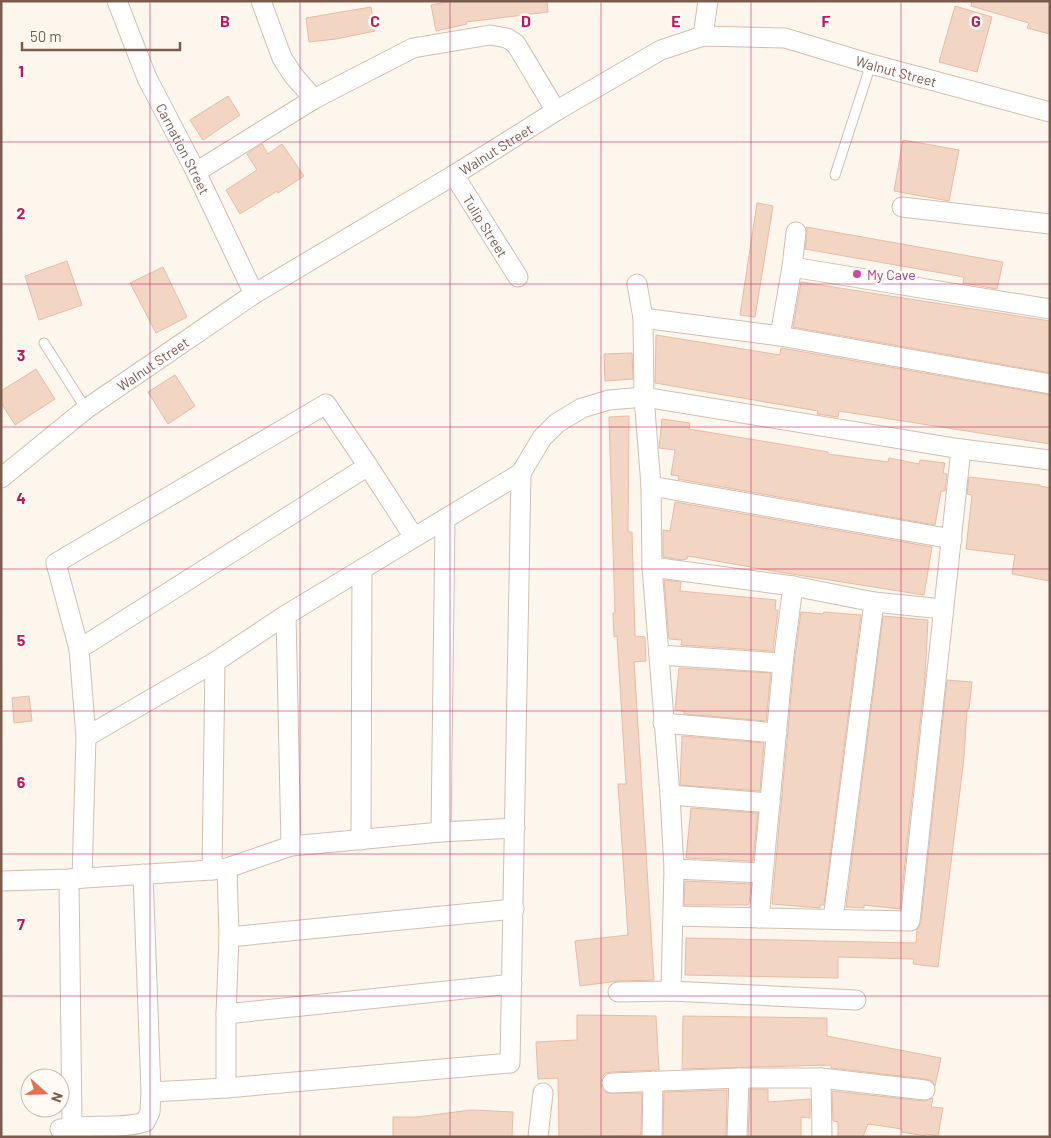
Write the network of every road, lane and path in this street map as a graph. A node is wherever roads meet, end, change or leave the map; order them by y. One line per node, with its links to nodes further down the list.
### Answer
1 (117, 1): 9 (street, Carnation Street)
2 (261, 1): 6 (street)
3 (708, 1): 4 (street)
4 (703, 36): 5 (street, Walnut Street); 7 (street, Walnut Street)
5 (871, 64): 8 (street, Walnut Street); 11 (lane)
6 (314, 98): 7 (street); 9 (street)
7 (556, 111): 10 (street, Walnut Street)
8 (1050, 112)
9 (196, 172): 18 (street, Carnation Street)
10 (454, 174): 16 (street, Tulip Street); 18 (street, Walnut Street)
11 (836, 175)
12 (902, 207): 13 (street)
13 (1050, 224)
14 (796, 232): 15 (street)
15 (792, 267): 19 (street); 21 (street)
16 (518, 276)
17 (637, 284): 20 (street)
18 (254, 294): 25 (street, Walnut Street)
19 (1050, 308)
20 (643, 318): 21 (street); 24 (street)
21 (780, 336): 23 (street)
22 (44, 343): 25 (lane)
23 (1050, 384)
24 (644, 397): 26 (street); 29 (street); 31 (street)
25 (86, 409): 30 (street, Walnut Street)
26 (961, 449): 27 (street); 34 (street)
27 (1050, 460)
28 (368, 466): 33 (street); 41 (street); 41 (street)
29 (521, 473): 32 (street); 50 (street)
30 (1, 478)
31 (651, 486): 34 (street); 35 (street)
32 (445, 519): 33 (street); 51 (street)
33 (414, 537): 36 (street)
34 (952, 539): 39 (street)
35 (652, 567): 37 (street); 42 (street)
36 (362, 569): 40 (street); 52 (street)
37 (793, 586): 38 (street); 44 (street)
38 (874, 602): 39 (street); 63 (street)
39 (942, 609): 63 (street)
40 (286, 615): 43 (street); 53 (street)
41 (80, 649): 47 (street)
42 (659, 655): 44 (street); 45 (street)
43 (215, 662): 47 (street); 55 (street)
44 (783, 663): 46 (street)
45 (663, 723): 46 (street); 48 (street)
46 (776, 733): 49 (street)
47 (86, 737): 58 (street)
48 (670, 795): 49 (street); 54 (street)
49 (770, 803): 56 (street)
50 (515, 828): 51 (street); 60 (street)
51 (441, 832): 52 (street)
52 (361, 840): 53 (street)
53 (291, 846): 55 (street)
54 (674, 868): 56 (street); 61 (street)
55 (219, 869): 57 (street); 64 (street)
56 (763, 872): 62 (street)
57 (143, 874): 58 (street); 76 (street)
58 (76, 879): 59 (street); 76 (street)
59 (1, 881)
60 (514, 908): 64 (street); 65 (street)
61 (673, 916): 62 (street); 66 (street)
62 (759, 918): 63 (street)
63 (833, 920)
64 (229, 937): 69 (street)
65 (512, 984): 69 (street); 74 (street)
66 (671, 991): 67 (street); 68 (street)
67 (618, 992)
68 (856, 1000)
69 (226, 1014): 74 (street)
70 (739, 1078): 71 (street); 72 (street); 80 (street)
71 (821, 1078): 75 (street); 81 (street)
72 (653, 1081): 73 (street); 79 (street)
73 (612, 1083)
74 (226, 1088): 76 (street)
75 (925, 1090)
76 (151, 1092)
77 (542, 1093): 78 (street)
78 (538, 1137)
79 (652, 1137)
80 (737, 1137)
81 (822, 1137)

